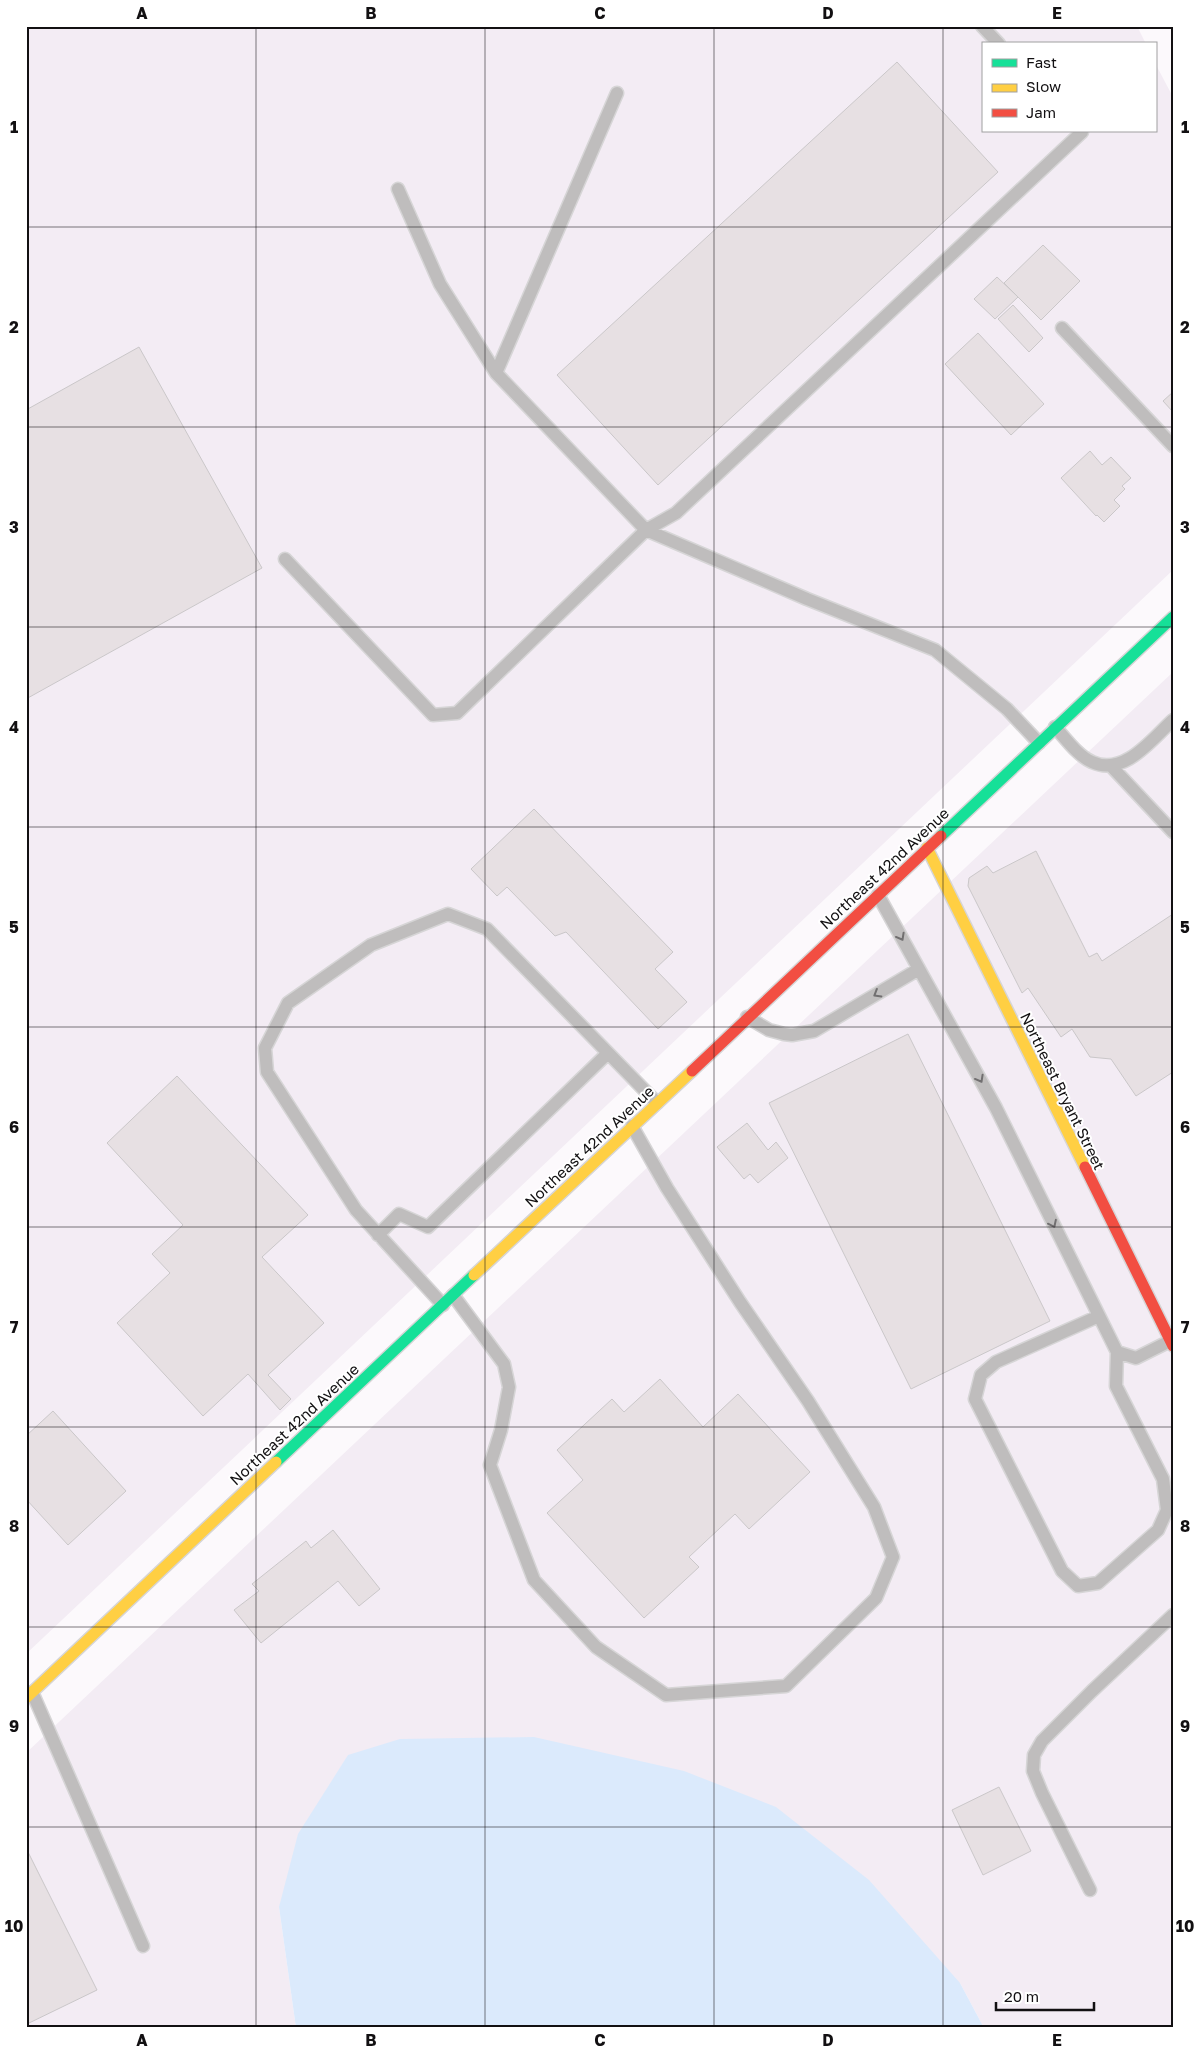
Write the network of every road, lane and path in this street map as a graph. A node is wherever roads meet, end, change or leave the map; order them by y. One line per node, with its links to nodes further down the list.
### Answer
1 (982, 26): 2 (lane)
2 (997, 42)
3 (617, 93): 7 (lane)
4 (1082, 132): 9 (lane)
5 (398, 189): 7 (lane)
6 (1062, 328): 8 (lane)
7 (496, 373): 9 (lane)
8 (1173, 446)
9 (646, 530): 10 (lane); 14 (lane)
10 (285, 559)
11 (1173, 617): 13 (street, Northeast 42nd Avenue)
12 (1173, 720): 15 (lane)
13 (1055, 727): 14 (street, Northeast 42nd Avenue); 15 (lane)
14 (1039, 742): 17 (street, Northeast 42nd Avenue)
15 (1111, 766): 16 (lane)
16 (1173, 832)
17 (927, 848): 18 (street, Northeast 42nd Avenue); 28 (street, Northeast Bryant Street)
18 (878, 894): 19 (lane, one-way to 19); 20 (street, Northeast 42nd Avenue)
19 (919, 969): 20 (lane, one-way to 20); 27 (lane, one-way to 27)
20 (747, 1017): 22 (street, Northeast 42nd Avenue)
21 (608, 1052): 22 (lane); 24 (lane); 24 (lane)
22 (657, 1103): 23 (street, Northeast 42nd Avenue)
23 (632, 1126): 25 (street, Northeast 42nd Avenue); 25 (lane)
24 (378, 1235): 26 (lane)
25 (453, 1296): 26 (street, Northeast 42nd Avenue)
26 (443, 1305): 31 (street, Northeast 42nd Avenue)
27 (1099, 1316): 29 (lane); 29 (lane)
28 (1171, 1344): 29 (lane)
29 (1116, 1352)
30 (1173, 1615): 32 (lane)
31 (29, 1695): 33 (lane)
32 (1090, 1890)
33 (143, 1946)

